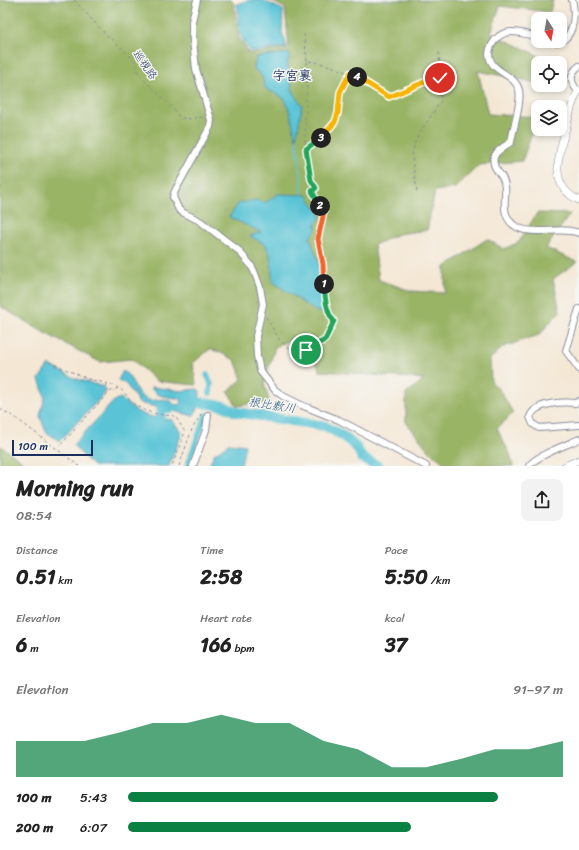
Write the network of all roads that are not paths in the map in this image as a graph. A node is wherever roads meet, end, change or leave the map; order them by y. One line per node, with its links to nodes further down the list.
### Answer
1 (197, 0): 17 (street)
2 (572, 0): 4 (street)
3 (531, 35): 8 (street)
4 (567, 38)
5 (579, 66): 6 (street)
6 (578, 91): 7 (street)
7 (579, 200)
8 (579, 233)
9 (579, 310): 10 (street)
10 (579, 369)
11 (579, 401): 13 (street)
12 (205, 414): 16 (street)
13 (579, 425)
14 (579, 439): 18 (street)
15 (579, 460): 19 (street)
16 (193, 466)
17 (426, 466)
18 (529, 466)
19 (565, 466)

